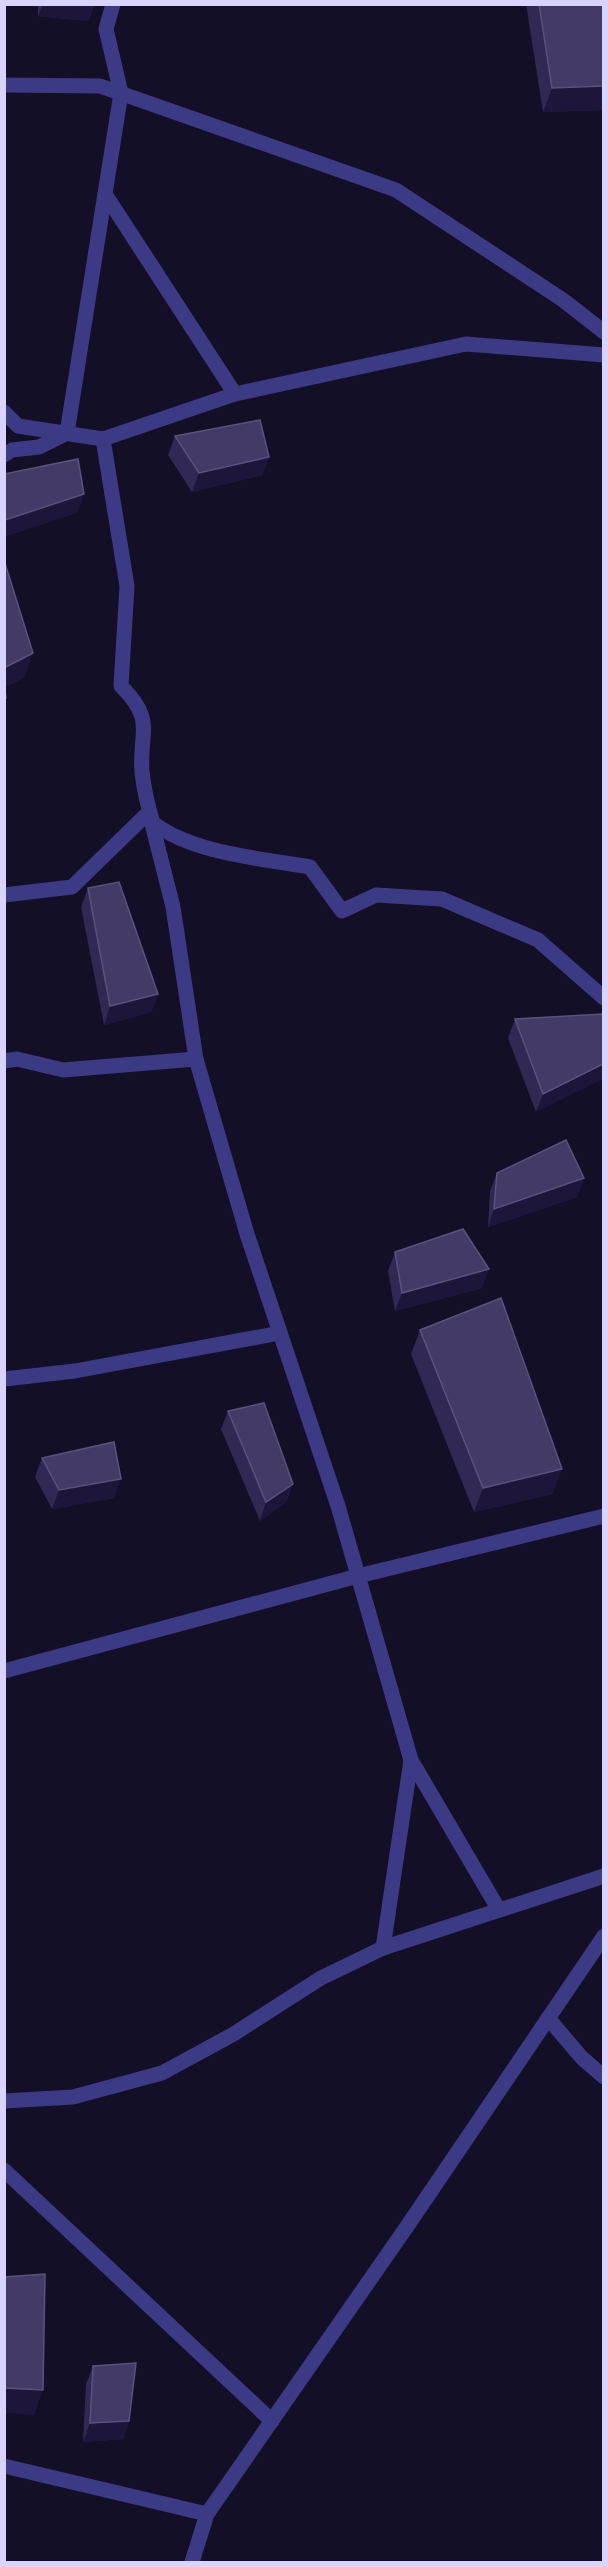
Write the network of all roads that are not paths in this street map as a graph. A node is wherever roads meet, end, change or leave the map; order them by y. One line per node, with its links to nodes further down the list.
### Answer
1 (113, 4): 3 (street)
2 (4, 85): 3 (street)
3 (121, 93): 4 (street); 5 (street)
4 (105, 194): 7 (street); 9 (street)
5 (603, 332)
6 (603, 355): 7 (street)
7 (235, 394): 10 (street)
8 (4, 412): 9 (street)
9 (67, 433): 10 (street); 11 (street)
10 (103, 439): 12 (street)
11 (4, 455)
12 (149, 812): 13 (street); 14 (street); 15 (street)
13 (4, 895)
14 (603, 998)
15 (196, 1059): 16 (street); 17 (street)
16 (4, 1061)
17 (280, 1332): 18 (street); 20 (street)
18 (4, 1379)
19 (603, 1516): 20 (street)
20 (358, 1576): 21 (street); 22 (street)
21 (4, 1671)
22 (411, 1760): 24 (street); 26 (street)
23 (603, 1876): 24 (street)
24 (499, 1910): 26 (street)
25 (603, 1936): 27 (street)
26 (383, 1948): 29 (street)
27 (548, 2018): 28 (street); 31 (street)
28 (603, 2077)
29 (4, 2101)
30 (4, 2170): 31 (street)
31 (272, 2421): 33 (street)
32 (4, 2466): 33 (street)
33 (207, 2514): 34 (street)
34 (192, 2562)

